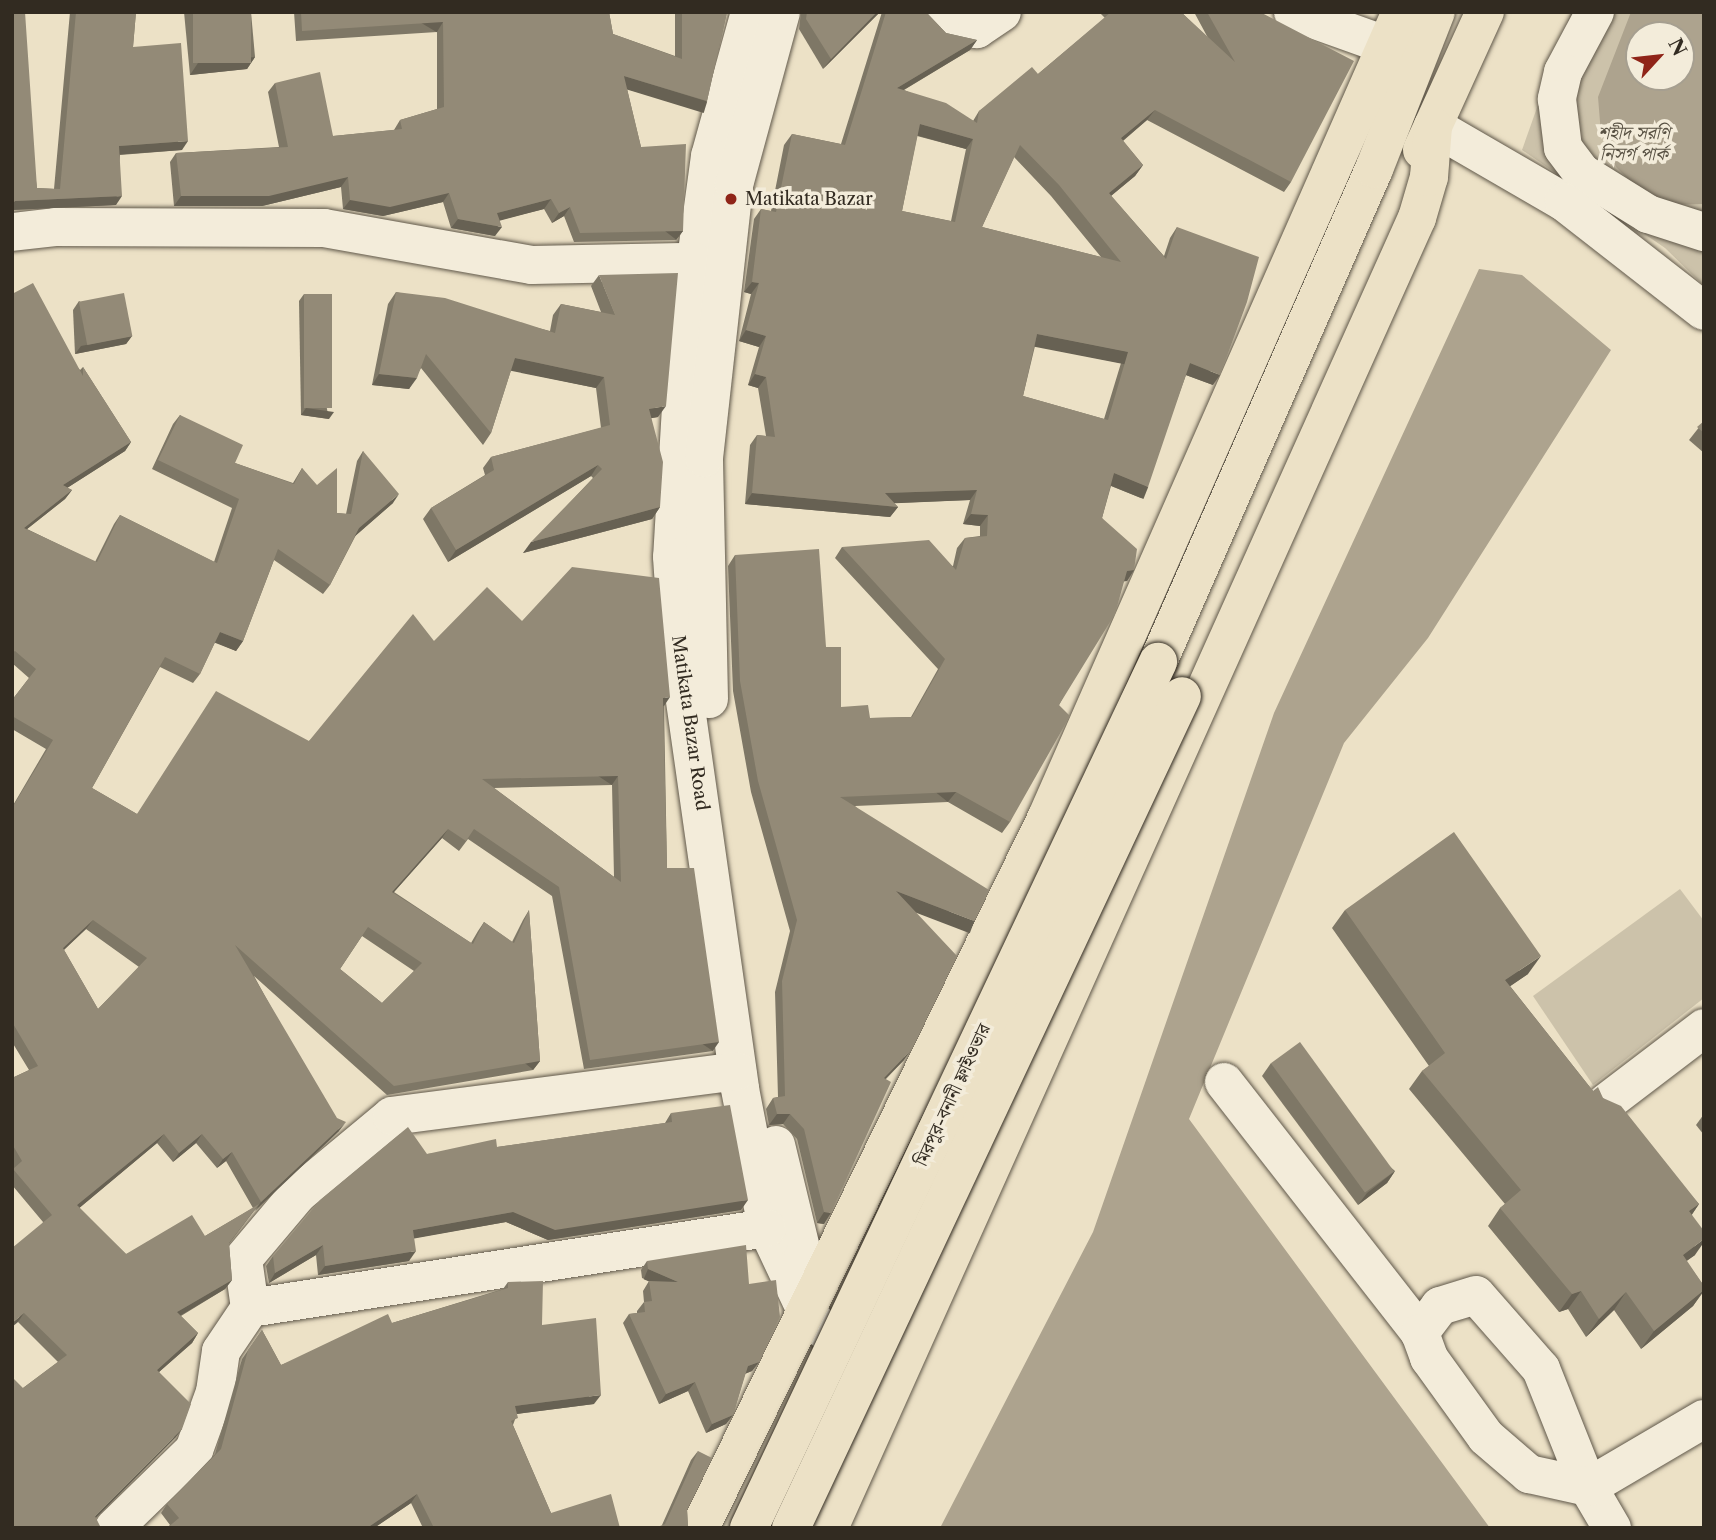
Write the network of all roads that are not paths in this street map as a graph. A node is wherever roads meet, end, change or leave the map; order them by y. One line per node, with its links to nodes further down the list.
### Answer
1 (750, 12): 13 (street, Matikata Bazar Road)
2 (780, 12): 20 (street, Matikata Bazar Road)
3 (932, 12): 4 (street)
4 (1002, 12)
5 (1293, 12): 9 (street)
6 (1436, 12): 28 (main road, মিরপুর-বনানী ফ্লাইওভার, bridge)
7 (1485, 12): 10 (main road, মিরপুর-বনানী ফ্লাইওভার)
8 (1595, 12): 12 (street)
9 (1394, 29): 20 (main road)
10 (1433, 126): 14 (street); 23 (main road); 29 (main road, মিরপুর-বনানী ফ্লাইওভার, bridge)
11 (12, 232): 13 (street)
12 (1704, 232)
13 (695, 262): 16 (street, Matikata Bazar Road)
14 (1704, 310)
15 (1704, 1028): 18 (street)
16 (737, 1071): 19 (street, Matikata Bazar Road); 21 (street)
17 (1224, 1082): 22 (street)
18 (1606, 1102)
19 (767, 1228): 20 (street, Matikata Bazar Road); 21 (street)
20 (816, 1299): 23 (street, Matikata Bazar Road); 27 (main road)
21 (250, 1308): 26 (street)
22 (1420, 1333): 25 (street); 25 (street)
23 (890, 1391): 30 (main road)
24 (1704, 1419): 25 (street)
25 (1588, 1487): 31 (street)
26 (114, 1528)
27 (700, 1528)
28 (749, 1528)
29 (791, 1528)
30 (829, 1528)
31 (1612, 1528)

